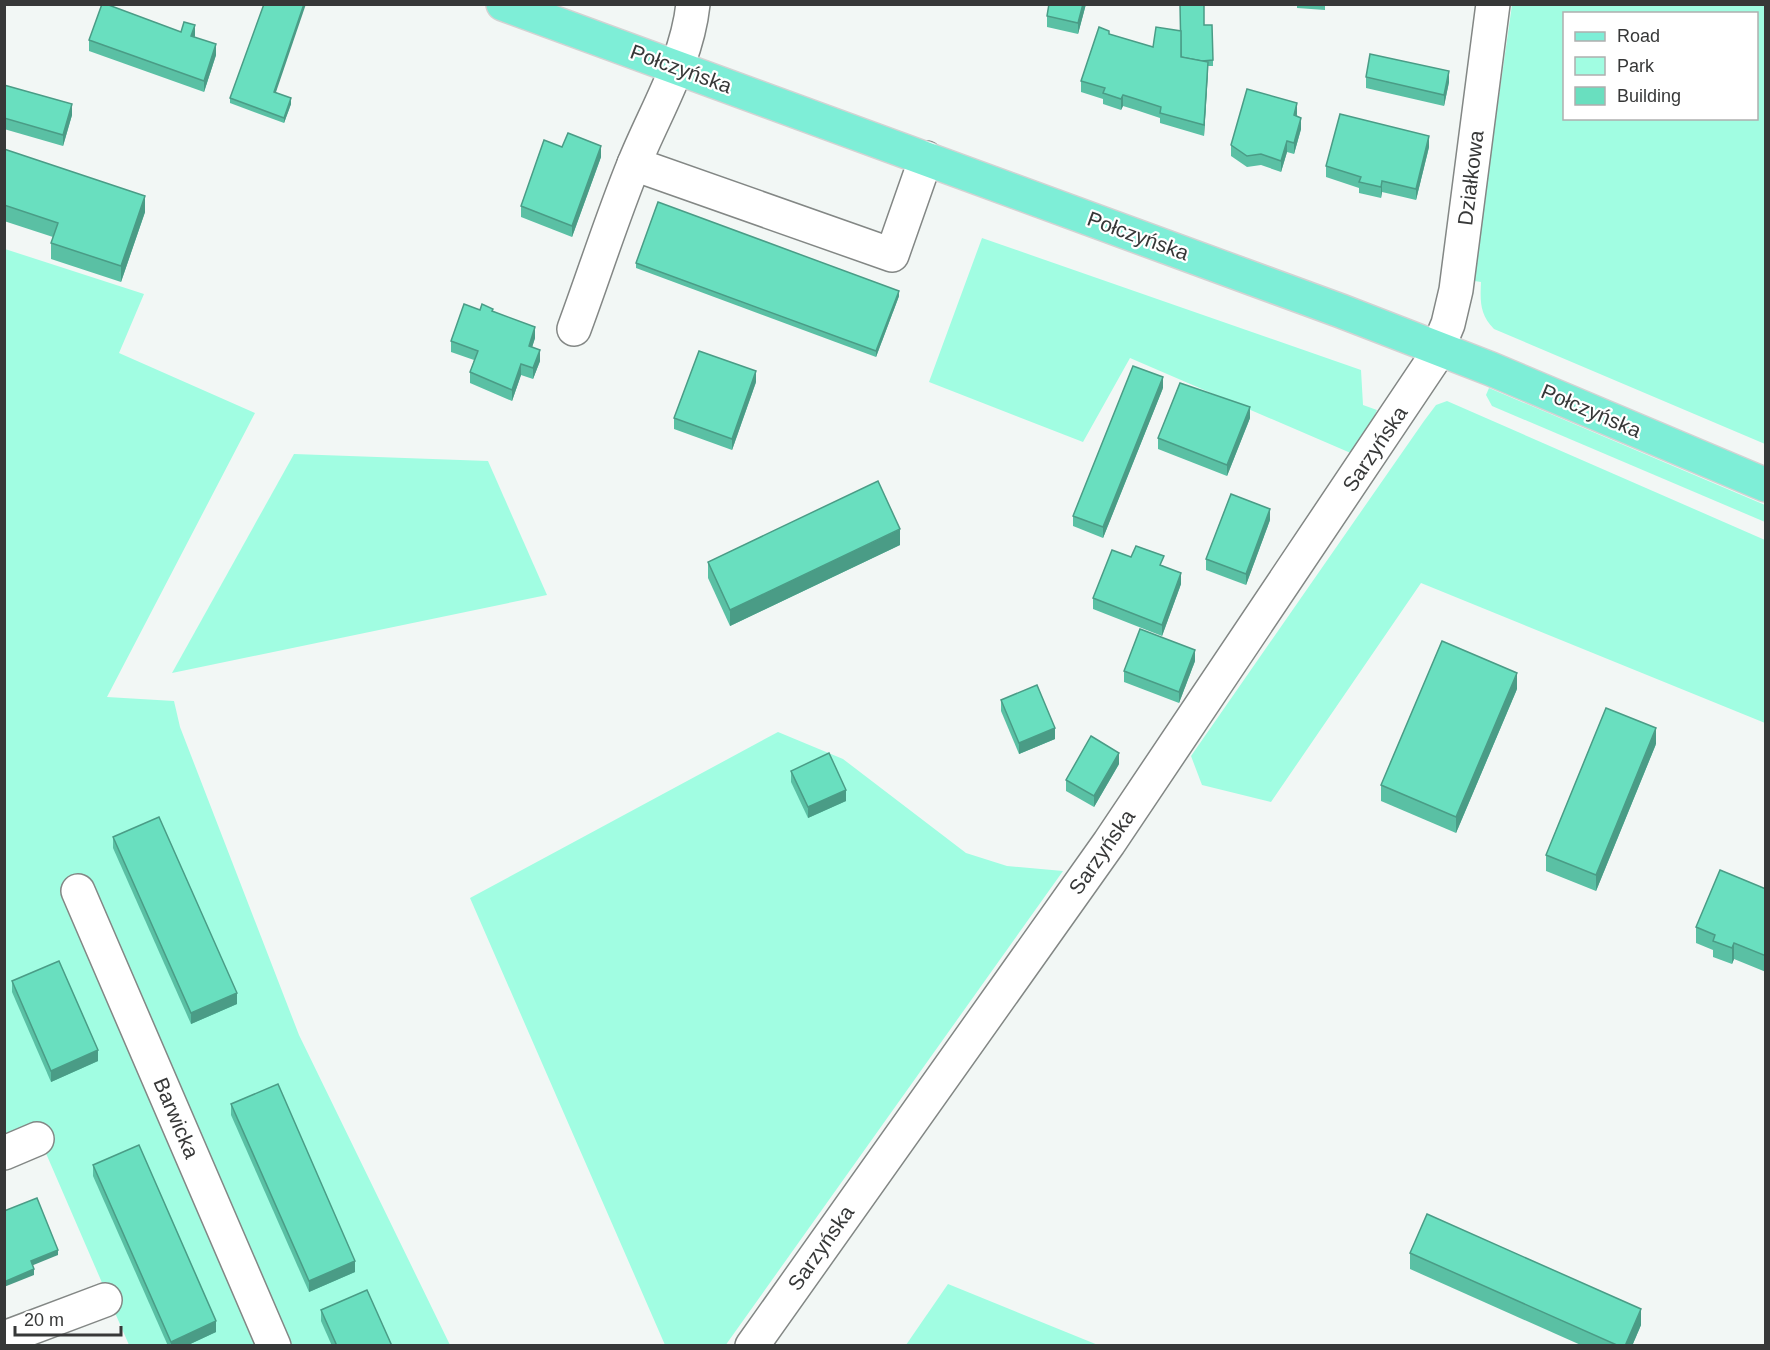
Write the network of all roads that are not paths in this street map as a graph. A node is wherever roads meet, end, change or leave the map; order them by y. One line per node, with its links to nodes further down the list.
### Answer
1 (503, 4): 4 (main road, Połczyńska)
2 (693, 4): 4 (street)
3 (1493, 4): 8 (street, Działkowa)
4 (675, 67): 5 (main road, Połczyńska); 6 (street)
5 (926, 158): 6 (street); 8 (main road, Połczyńska)
6 (634, 164): 7 (street)
7 (574, 329)
8 (1438, 348): 9 (main road, Połczyńska); 16 (street, Sarzyńska)
9 (1766, 484)
10 (78, 891): 15 (street, Barwicka)
11 (37, 1139): 12 (street)
12 (4, 1153)
13 (105, 1300): 14 (street)
14 (4, 1338)
15 (274, 1346)
16 (752, 1346)

